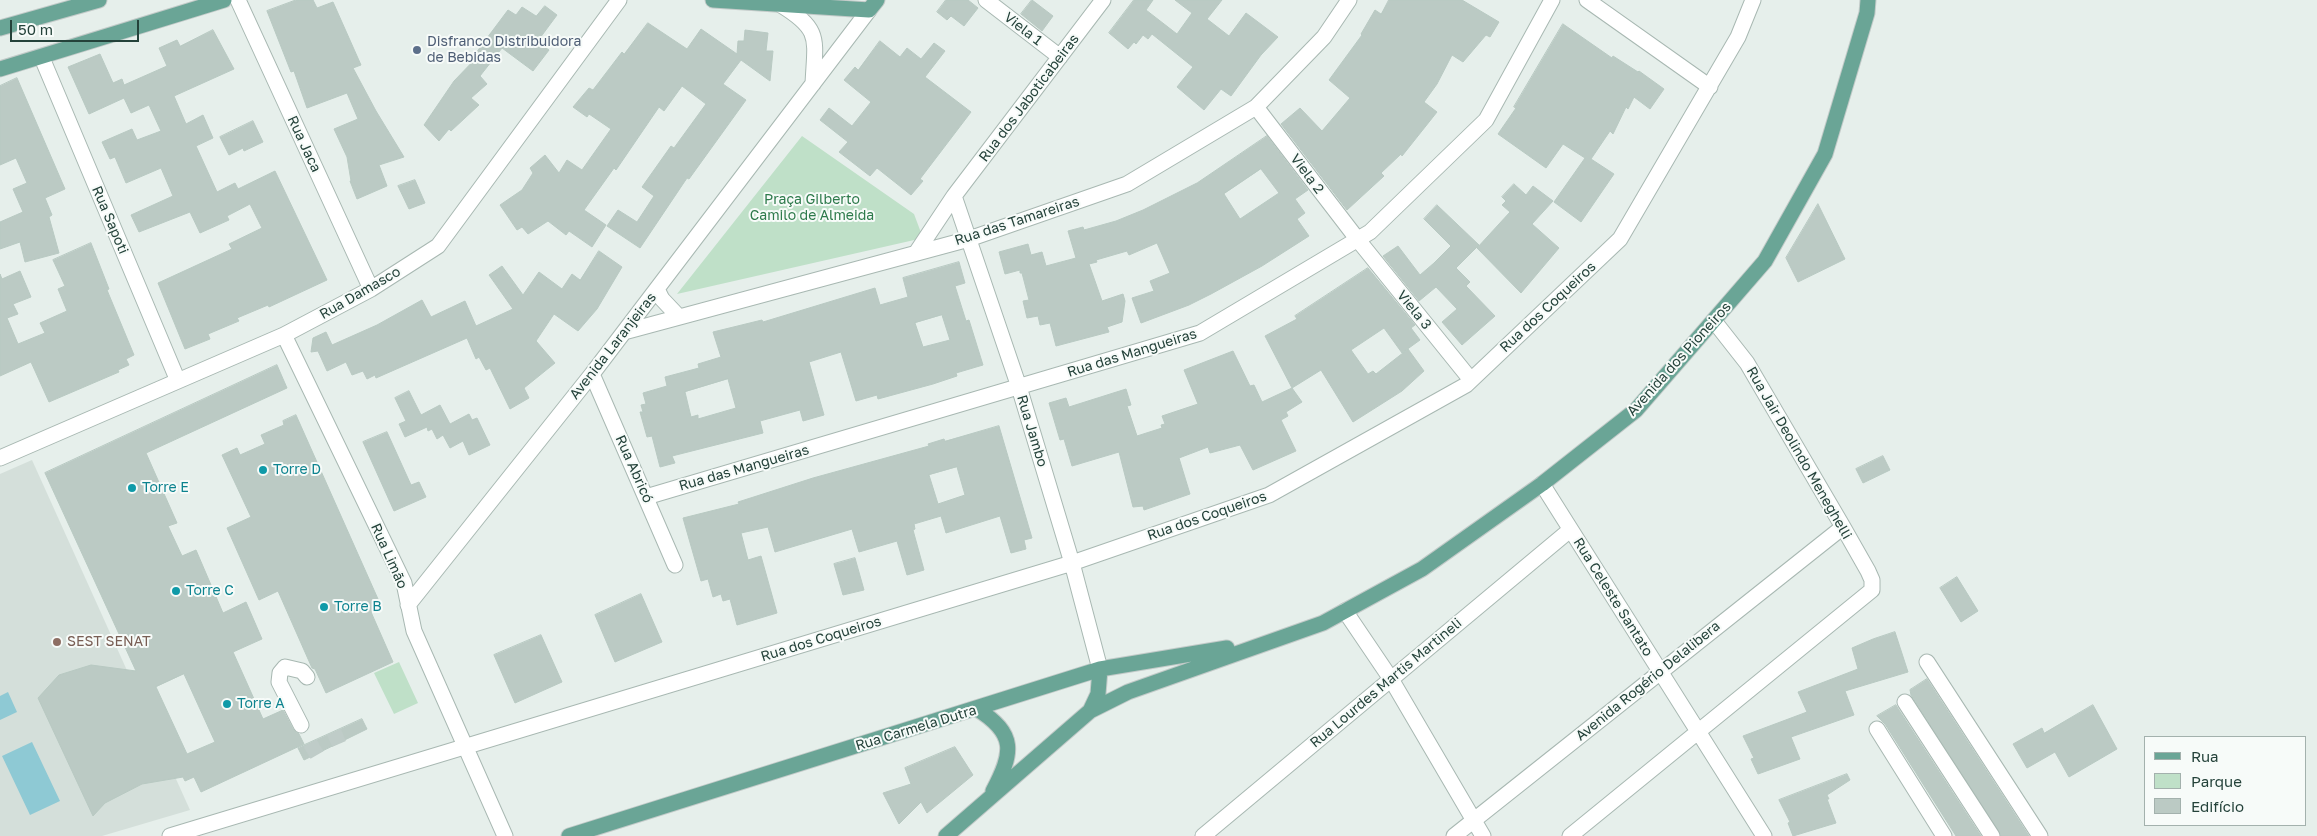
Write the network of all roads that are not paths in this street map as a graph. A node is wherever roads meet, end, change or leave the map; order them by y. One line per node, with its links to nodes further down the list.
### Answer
1 (99, 0): 15 (main road)
2 (224, 0): 16 (main road)
3 (238, 0): 26 (street, Rua Jaca)
4 (619, 0): 26 (street, Rua Damasco)
5 (713, 0): 13 (main road)
6 (986, 0): 17 (street, Viela 1)
7 (1103, 0): 17 (street, Rua dos Jaboticabeiras)
8 (1349, 0): 21 (street, Rua das Tamareiras)
9 (1552, 0): 24 (street, Rua das Mangueiras)
10 (1587, 0): 20 (street)
11 (1753, 0): 20 (street, Rua dos Coqueiros)
12 (1868, 0): 29 (main road, Avenida dos Pioneiros)
13 (781, 4): 14 (main road); 19 (street)
14 (873, 5): 19 (street, Avenida Laranjeiras)
15 (0, 28)
16 (42, 58): 18 (main road); 34 (street, Rua Sapoti)
17 (1060, 58): 22 (street, Rua dos Jaboticabeiras)
18 (0, 69)
19 (813, 84): 27 (street, Avenida Laranjeiras)
20 (1710, 87): 33 (street, Rua dos Coqueiros)
21 (1256, 107): 23 (street, Rua das Tamareiras); 24 (street, Viela 2)
22 (954, 196): 23 (street, Rua Jambo); 25 (street, Rua dos Jaboticabeiras)
23 (969, 239): 25 (street, Rua das Tamareiras); 35 (street, Rua Jambo)
24 (1358, 240): 33 (street, Viela 3); 35 (street, Rua das Mangueiras)
25 (916, 253): 28 (street, Rua das Tamareiras)
26 (370, 289): 31 (street, Rua Damasco)
27 (657, 289): 28 (street); 30 (street, Avenida Laranjeiras)
28 (679, 317): 30 (street, Rua das Tamareiras)
29 (1714, 321): 37 (main road, Avenida dos Pioneiros); 39 (street, Rua Jair Deolindo Meneghelli)
30 (624, 332): 32 (street, Avenida Laranjeiras)
31 (284, 335): 34 (street, Rua Damasco); 43 (street, Rua Limão)
32 (592, 374): 38 (street, Rua Abricó); 43 (street, Avenida Laranjeiras)
33 (1471, 380): 41 (street, Rua dos Coqueiros)
34 (178, 381): 36 (street, Rua Damasco)
35 (1019, 387): 38 (street, Rua das Mangueiras); 41 (street, Rua Jambo)
36 (1, 456)
37 (1542, 484): 40 (street, Rua Celeste Santato); 44 (main road, Avenida dos Pioneiros)
38 (646, 497): 42 (street, Rua Abricó)
39 (1843, 527): 48 (street, Avenida Rogério Delalibera); 56 (street, Rua Jair Deolindo Meneghelli)
40 (1570, 530): 48 (street, Rua Celeste Santato); 50 (street, Rua Lourdes Martis Martineli)
41 (1072, 563): 47 (street, Rua Jambo); 57 (street, Rua dos Coqueiros)
42 (675, 565)
43 (408, 605): 57 (street, Rua Limão)
44 (1345, 610): 45 (main road, Avenida dos Pioneiros); 50 (street)
45 (1268, 641): 47 (main road, Rua Carmela Dutra); 53 (main road)
46 (1927, 662): 71 (street)
47 (1100, 670): 52 (main road, Rua Carmela Dutra); 53 (main road)
48 (1659, 671): 56 (street, Rua Celeste Santato); 59 (street, Avenida Rogério Delalibera)
49 (306, 678): 54 (street)
50 (1391, 679): 59 (street); 64 (street, Rua Lourdes Martis Martineli)
51 (1905, 702): 70 (street)
52 (977, 709): 58 (main road); 62 (main road, Rua Carmela Dutra)
53 (1090, 711): 58 (main road)
54 (301, 725)
55 (1878, 729): 69 (street)
56 (1698, 732): 67 (street); 68 (street, Rua Celeste Santato)
57 (464, 746): 60 (street, Rua dos Coqueiros); 61 (street, Rua Limão)
58 (989, 799): 63 (main road)
59 (1474, 820): 65 (street, Avenida Rogério Delalibera); 66 (street)
60 (170, 836)
61 (505, 836)
62 (569, 836)
63 (946, 836)
64 (1203, 836)
65 (1454, 836)
66 (1483, 836)
67 (1570, 836)
68 (1764, 836)
69 (1944, 836)
70 (1992, 836)
71 (2040, 836)

